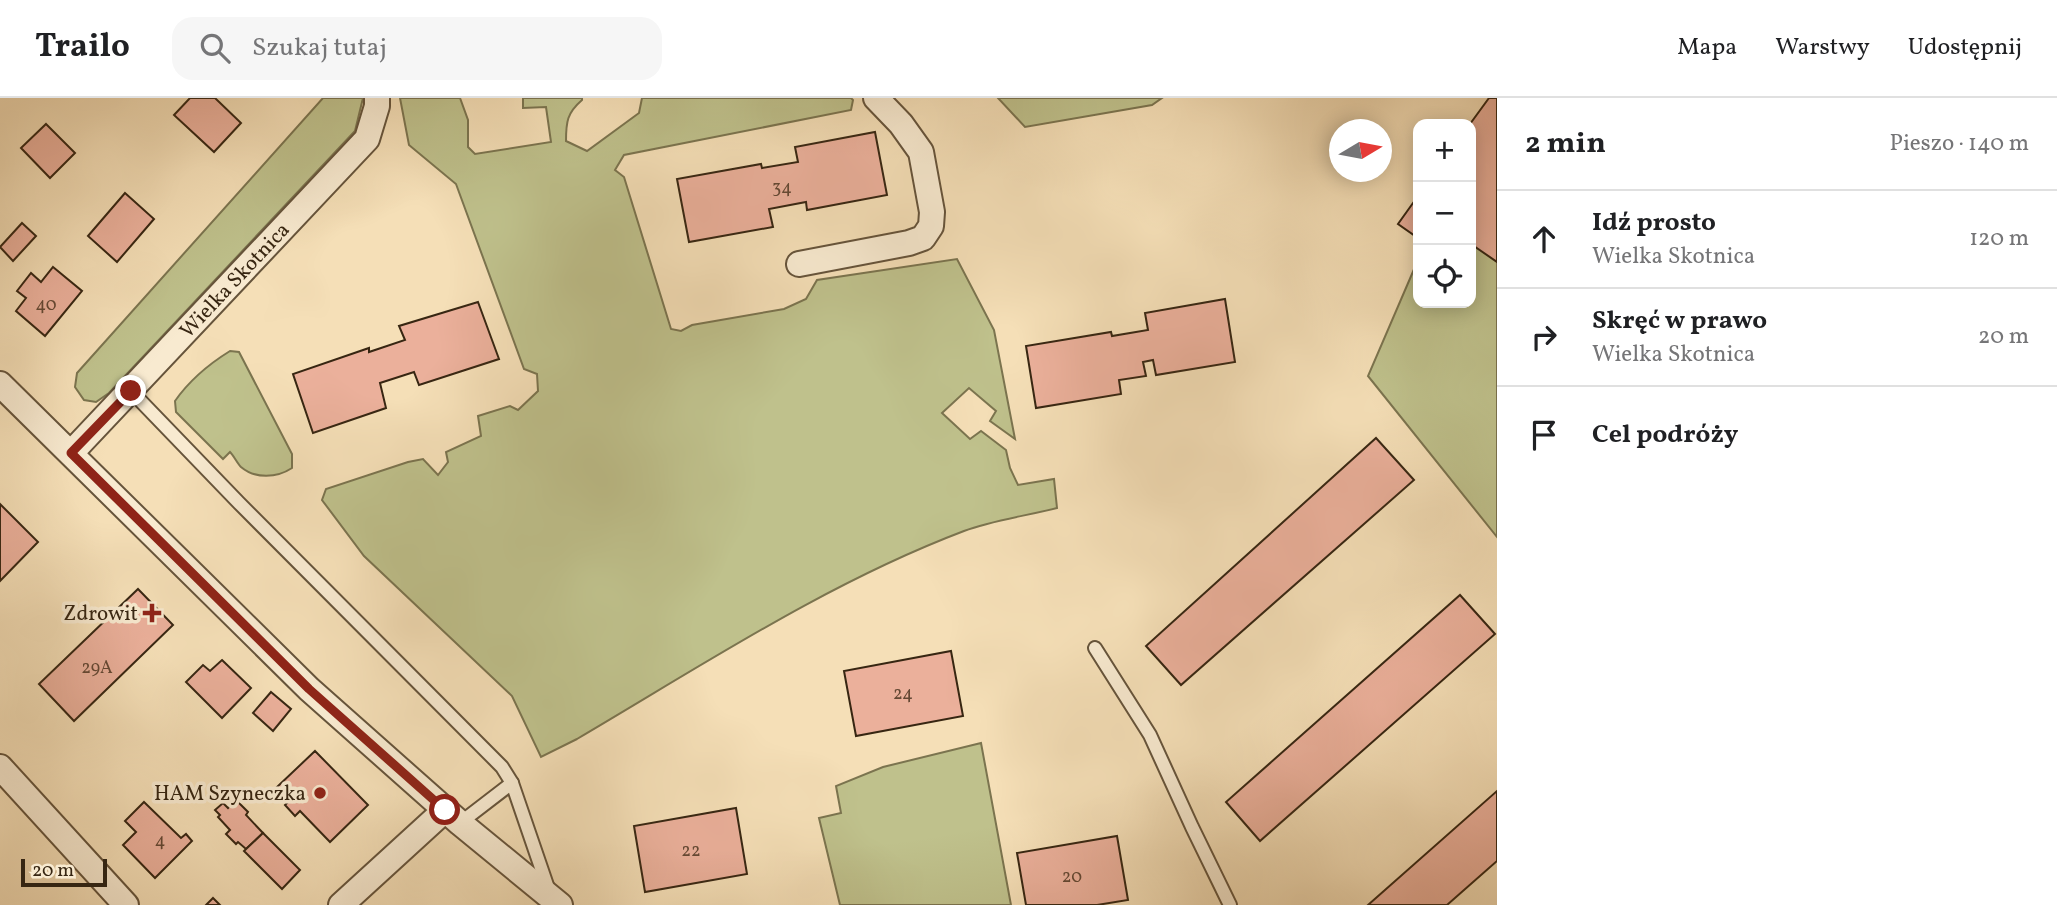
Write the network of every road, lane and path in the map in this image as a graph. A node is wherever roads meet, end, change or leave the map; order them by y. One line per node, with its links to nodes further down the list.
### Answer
1 (377, 98): 5 (street, Wielka Skotnica)
2 (876, 98): 3 (street)
3 (799, 264)
4 (0, 384): 6 (street)
5 (131, 391): 6 (street, Wielka Skotnica); 9 (lane)
6 (71, 453): 10 (street)
7 (1095, 648): 14 (lane)
8 (0, 767): 12 (street)
9 (512, 783): 10 (lane); 11 (lane)
10 (452, 816): 11 (street); 13 (street)
11 (555, 901)
12 (126, 905)
13 (341, 905)
14 (1230, 905)

